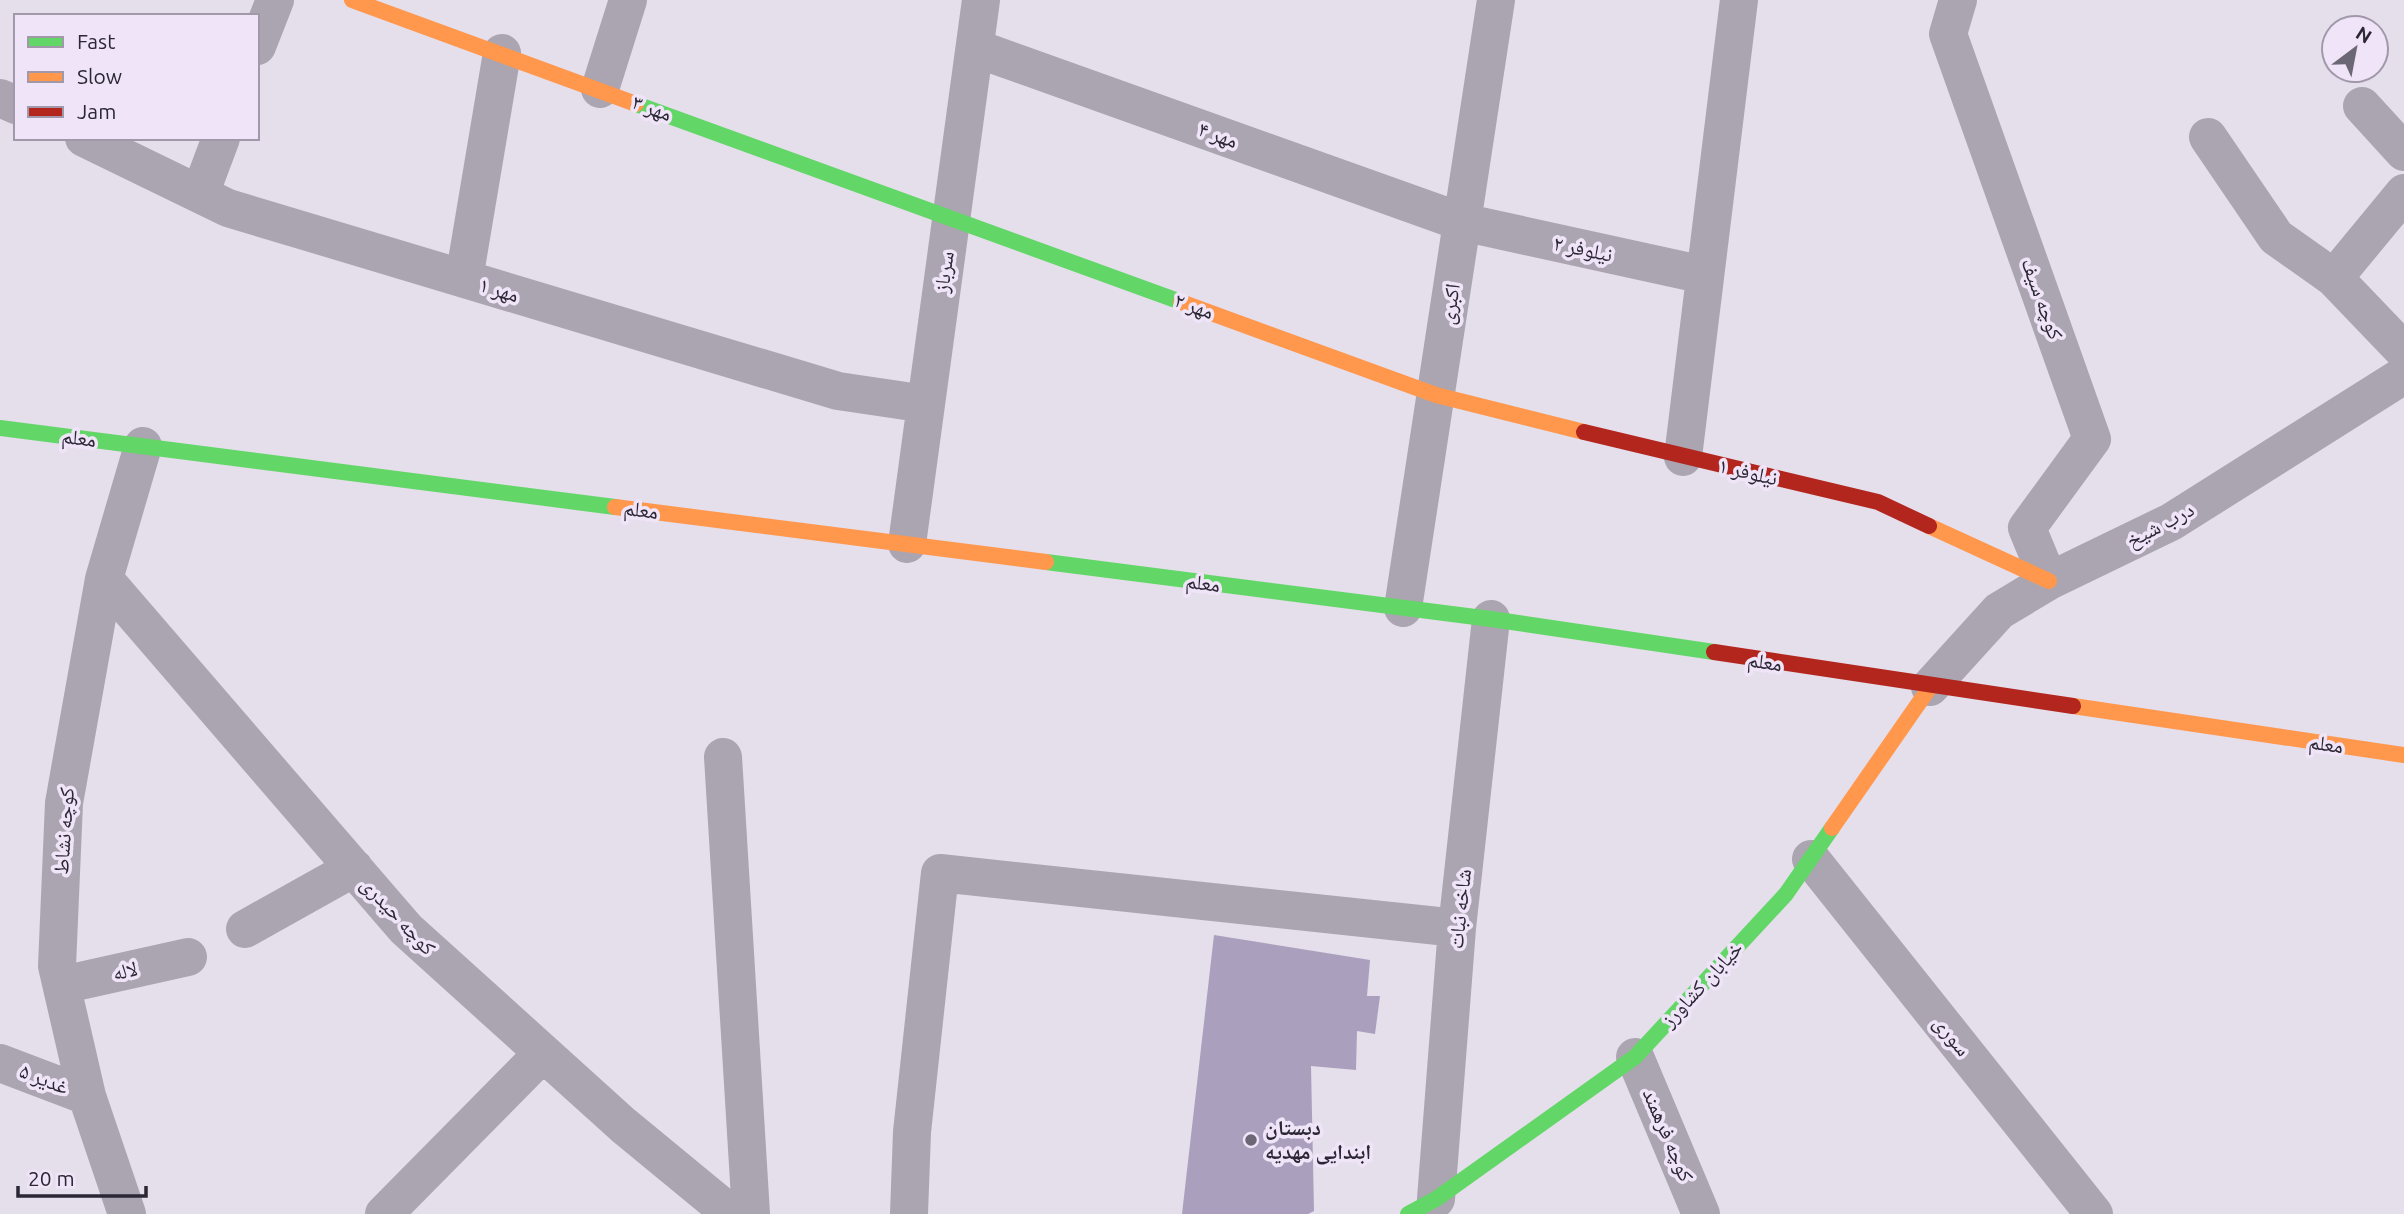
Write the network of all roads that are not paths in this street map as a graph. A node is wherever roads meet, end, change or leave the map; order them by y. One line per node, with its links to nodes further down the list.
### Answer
1 (275, 0): 8 (street)
2 (352, 0): 10 (street, مهر ۳)
3 (628, 0): 11 (street)
4 (981, 0): 9 (street, سرباز)
5 (1496, 0): 20 (street, اکبری)
6 (1739, 0): 21 (street)
7 (1951, 1): 33 (street, کوچه سیف)
8 (259, 41)
9 (975, 48): 19 (street, سرباز); 20 (street, مهر ۴)
10 (502, 53): 11 (street, مهر ۳); 23 (street)
11 (600, 89): 19 (street, مهر ۳)
12 (2362, 106): 16 (street)
13 (2208, 137): 22 (street)
14 (88, 140): 18 (street, مهر ۱)
15 (220, 140): 18 (street)
16 (2404, 152)
17 (2404, 193): 22 (street)
18 (200, 194): 23 (street, مهر ۱)
19 (952, 218): 26 (street, مهر ۲); 27 (street, سرباز)
20 (1462, 222): 21 (street, نیلوفر ۲); 26 (street, اکبری)
21 (1704, 275): 30 (street)
22 (2334, 278): 24 (street)
23 (464, 279): 27 (street, مهر ۱)
24 (2404, 351)
25 (2397, 391): 33 (street, درب شیخ)
26 (1436, 395): 30 (street, نیلوفر ۱); 34 (street, اکبری)
27 (926, 404): 31 (street, سرباز)
28 (0, 428): 29 (street, معلم)
29 (144, 446): 31 (street, معلم); 32 (street, کوچه نشاط)
30 (1683, 457): 33 (street, نیلوفر ۱)
31 (907, 544): 34 (street, معلم)
32 (104, 579): 40 (street, کوچه حیدری); 44 (street, کوچه نشاط)
33 (2049, 581): 36 (street, درب شیخ)
34 (1403, 608): 35 (street, معلم)
35 (1490, 620): 36 (street, معلم); 41 (street, شاخه نبات)
36 (1930, 687): 37 (street, معلم); 39 (street, خیابان کشاورز)
37 (2404, 755)
38 (723, 757): 54 (street)
39 (1811, 859): 46 (street, خیابان کشاورز); 51 (street, سوری)
40 (354, 868): 42 (street); 45 (street, کوچه حیدری)
41 (1457, 928): 49 (street, شاخه نبات); 55 (street)
42 (245, 929)
43 (188, 957): 44 (street, لاله)
44 (62, 985): 48 (street, کوچه نشاط)
45 (543, 1053): 50 (street); 53 (street, کوچه حیدری)
46 (1635, 1057): 49 (street, خیابان کشاورز); 56 (street, کوچه فرهمند)
47 (0, 1063): 48 (street, غدیر ۵)
48 (87, 1096): 52 (street, کوچه نشاط)
49 (1422, 1206)
50 (393, 1211)
51 (2087, 1211)
52 (127, 1214)
53 (731, 1214)
54 (751, 1214)
55 (909, 1214)
56 (1701, 1214)

